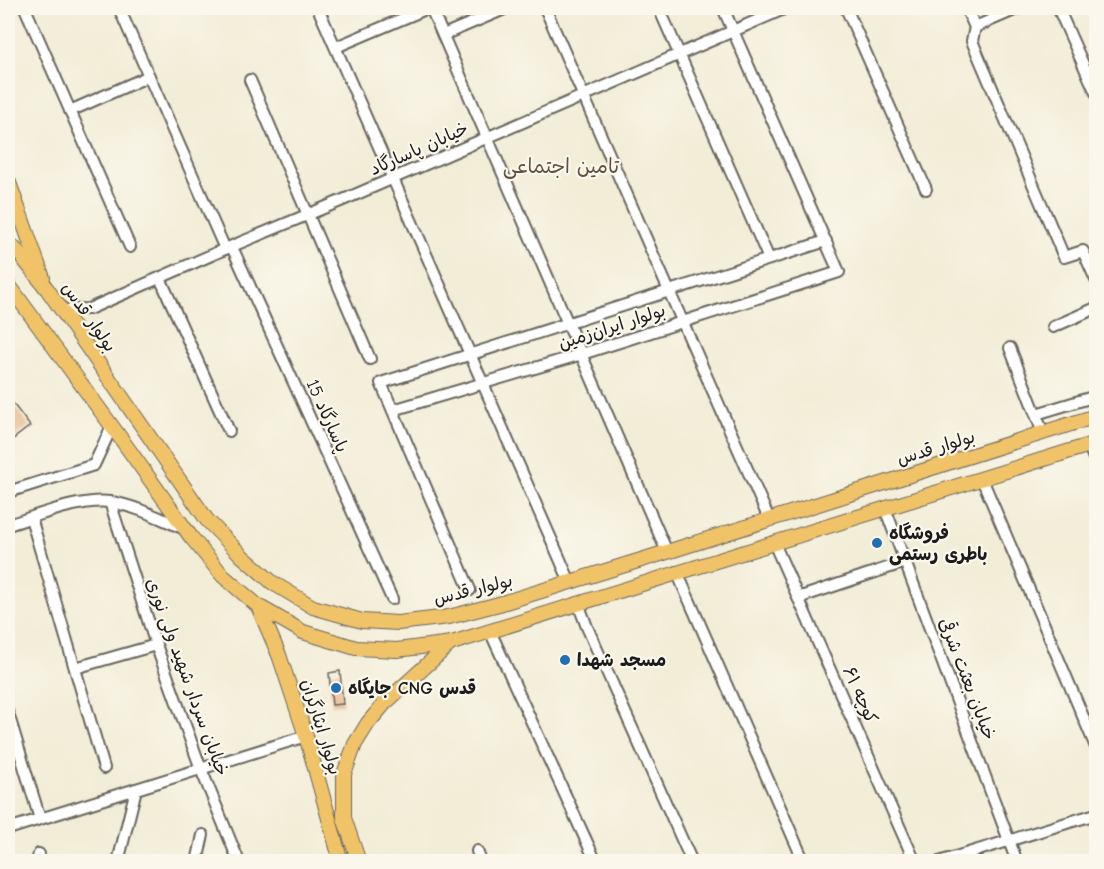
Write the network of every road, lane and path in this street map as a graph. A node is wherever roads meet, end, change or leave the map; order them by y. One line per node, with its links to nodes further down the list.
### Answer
1 (25, 8): 23 (street)
2 (119, 8): 19 (street, پاسارگاد 15)
3 (318, 8): 17 (street)
4 (430, 8): 16 (street); 17 (street)
5 (507, 8): 16 (street)
6 (545, 8): 22 (street)
7 (659, 8): 18 (street)
8 (723, 8): 15 (street)
9 (786, 8): 15 (street, خیابان پاسارگاد)
10 (846, 8): 27 (street)
11 (966, 8): 14 (street)
12 (1019, 8): 14 (street)
13 (1058, 8): 21 (street)
14 (975, 27): 35 (street)
15 (733, 30): 18 (street, خیابان پاسارگاد); 29 (street)
16 (443, 35): 24 (street)
17 (336, 47): 25 (street)
18 (680, 54): 22 (street, خیابان پاسارگاد); 33 (street)
19 (149, 76): 23 (street); 32 (street, پاسارگاد 15)
20 (250, 80): 28 (street)
21 (1096, 93)
22 (583, 96): 24 (street, خیابان پاسارگاد); 38 (street)
23 (70, 111): 31 (street)
24 (488, 137): 25 (street, خیابان پاسارگاد); 42 (street)
25 (393, 178): 28 (street, خیابان پاسارگاد); 45 (street)
26 (8, 180): 37 (main road)
27 (926, 189)
28 (308, 215): 32 (street, خیابان پاسارگاد); 47 (street)
29 (826, 241): 33 (street, بولوار ایران‌زمین); 41 (street, بولوار ایران‌زمین)
30 (8, 242): 37 (main road, بولوار قدس)
31 (130, 247)
32 (229, 248): 34 (street, خیابان پاسارگاد); 73 (street, پاسارگاد 15)
33 (769, 259): 38 (street, بولوار ایران‌زمین)
34 (160, 278): 40 (street, خیابان پاسارگاد); 54 (street)
35 (1096, 280)
36 (8, 284): 53 (main road)
37 (47, 288): 40 (main road, بولوار قدس)
38 (669, 291): 41 (street); 42 (street, بولوار ایران‌زمین)
39 (1096, 308): 43 (street)
40 (62, 310): 70 (main road, بولوار قدس)
41 (682, 322): 46 (street, بولوار ایران‌زمین); 63 (street)
42 (569, 323): 45 (street, بولوار ایران‌زمین); 46 (street)
43 (1053, 327)
44 (1010, 348): 51 (street)
45 (470, 354): 48 (street); 50 (street, بولوار ایران‌زمین)
46 (582, 354): 48 (street, بولوار ایران‌زمین); 67 (street)
47 (370, 359)
48 (483, 384): 50 (street, بولوار ایران‌زمین); 70 (street)
49 (1096, 396): 51 (street)
50 (393, 411): 71 (street)
51 (1036, 414): 55 (street)
52 (1096, 416): 55 (main road, بولوار قدس)
53 (112, 426): 59 (street); 65 (main road)
54 (229, 431)
55 (1043, 433): 63 (main road, بولوار قدس)
56 (1093, 445): 57 (street); 58 (main road)
57 (1096, 463)
58 (982, 479): 61 (main road); 82 (street)
59 (8, 492)
60 (110, 502): 62 (street); 65 (street); 78 (street, خیابان سردار شهید ولی نوری)
61 (885, 508): 66 (main road); 68 (street, خیابان بعثت شرقی)
62 (31, 518): 64 (street); 79 (street)
63 (769, 519): 67 (main road, بولوار قدس)
64 (8, 525)
65 (186, 530): 75 (main road)
66 (774, 543): 69 (main road); 72 (street, کوچه ۶۱)
67 (668, 552): 70 (main road, بولوار قدس)
68 (905, 562): 72 (street); 90 (street, خیابان بعثت شرقی)
69 (677, 573): 74 (main road); 98 (street)
70 (570, 582)
71 (470, 590)
72 (798, 598): 99 (street, کوچه ۶۱)
73 (392, 599)
74 (578, 603): 76 (main road); 97 (street)
75 (258, 606): 77 (main road); 81 (main road, بولوار ایثارگران)
76 (490, 631): 77 (main road); 96 (street)
77 (452, 643): 95 (main road, بولوار ایثارگران)
78 (156, 645): 79 (street); 84 (street, خیابان سردار شهید ولی نوری)
79 (75, 668): 83 (street)
80 (8, 713): 87 (street)
81 (306, 736): 84 (street); 94 (main road, بولوار ایثارگران)
82 (1096, 747)
83 (104, 768)
84 (201, 769): 85 (street); 93 (street, خیابان سردار شهید ولی نوری)
85 (136, 789): 87 (street); 91 (street)
86 (1096, 814): 90 (street)
87 (40, 819): 88 (street)
88 (8, 829)
89 (203, 835): 92 (street)
90 (1009, 840): 100 (street); 101 (street, خیابان بعثت شرقی)
91 (118, 861)
92 (197, 861)
93 (239, 861)
94 (341, 861)
95 (359, 861)
96 (596, 861)
97 (692, 861)
98 (804, 861)
99 (915, 861)
100 (939, 861)
101 (1017, 861)

